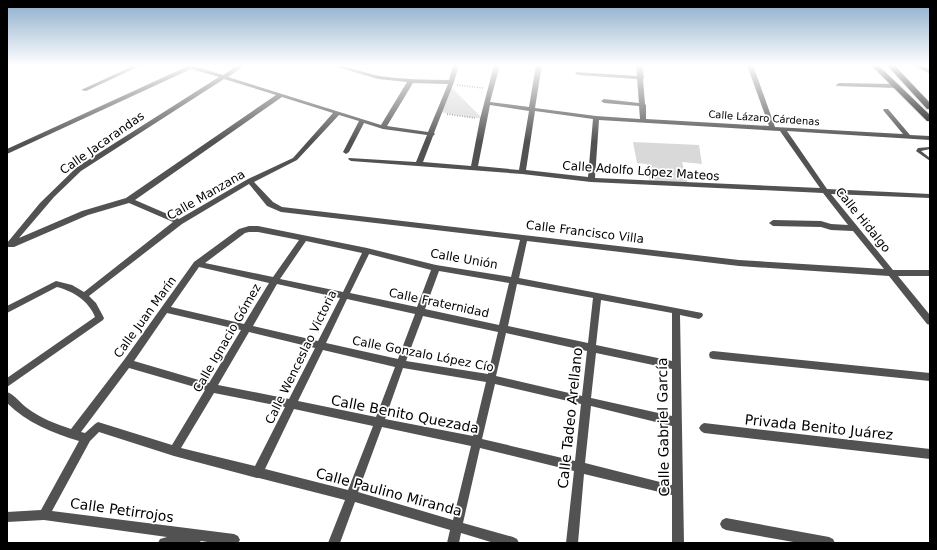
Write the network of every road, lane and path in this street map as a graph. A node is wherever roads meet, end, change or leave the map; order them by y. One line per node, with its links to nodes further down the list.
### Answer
1 (136, 91): 33 (street)
2 (200, 91): 51 (street, Calle Jacarandas)
3 (267, 91): 12 (street)
4 (405, 91): 26 (street)
5 (448, 91): 20 (street)
6 (491, 91): 14 (street)
7 (534, 91): 17 (street)
8 (642, 91): 15 (street)
9 (759, 91): 27 (street)
10 (902, 91): 23 (main road)
11 (914, 91): 16 (main road)
12 (281, 95): 19 (street); 44 (street)
13 (604, 102): 15 (street)
14 (487, 103): 17 (street, Calle Lázaro Cárdenas); 22 (street)
15 (643, 105): 24 (street)
16 (930, 107)
17 (531, 109): 21 (street, Calle Lázaro Cárdenas); 39 (street)
18 (886, 110): 30 (street)
19 (338, 112): 25 (street); 41 (street, Calle Manzana)
20 (438, 113): 22 (path); 29 (street)
21 (596, 118): 24 (street, Calle Lázaro Cárdenas); 40 (street)
22 (483, 119): 38 (street)
23 (930, 119)
24 (643, 120): 27 (street, Calle Lázaro Cárdenas)
25 (362, 121): 26 (street); 34 (street)
26 (383, 127): 29 (street)
27 (773, 129): 28 (street, Calle Lázaro Cárdenas)
28 (782, 129): 30 (street, Calle Lázaro Cárdenas); 42 (street, Calle Hidalgo)
29 (432, 134): 37 (street)
30 (908, 137): 31 (street, Calle Lázaro Cárdenas)
31 (930, 138)
32 (930, 148): 36 (lane)
33 (7, 152)
34 (346, 152)
35 (351, 159): 37 (street, Calle Adolfo López Mateos)
36 (930, 160)
37 (419, 163): 38 (street, Calle Adolfo López Mateos)
38 (474, 168): 39 (street, Calle Adolfo López Mateos)
39 (522, 172): 40 (street, Calle Adolfo López Mateos)
40 (591, 180): 42 (street, Calle Adolfo López Mateos)
41 (250, 182): 45 (street, Calle Manzana); 49 (street, Calle Francisco Villa)
42 (825, 191): 43 (street, Calle Adolfo López Mateos); 48 (street, Calle Hidalgo)
43 (930, 196)
44 (129, 200): 45 (street); 51 (street)
45 (179, 222): 60 (street, Calle Manzana)
46 (773, 223): 48 (street)
47 (250, 228): 50 (street, Calle Unión); 53 (street, Calle Juan Marín)
48 (855, 228): 55 (street, Calle Hidalgo)
49 (524, 237): 55 (street, Calle Francisco Villa); 58 (street)
50 (304, 238): 52 (street, Calle Unión); 57 (street, Calle Ignacio Gómez)
51 (9, 246)
52 (367, 251): 54 (street, Calle Unión); 61 (street, Calle Wenceslao Victoria)
53 (197, 264): 57 (street, Calle Fraternidad); 62 (street, Calle Juan Marín)
54 (436, 268): 58 (street, Calle Unión); 65 (street)
55 (892, 273): 56 (street, Calle Francisco Villa); 67 (street, Calle Hidalgo)
56 (930, 273)
57 (275, 280): 61 (street, Calle Fraternidad); 68 (street, Calle Ignacio Gómez)
58 (513, 280): 59 (street, Calle Unión); 69 (street)
59 (597, 295): 64 (street, Calle Unión); 71 (street, Calle Tadeo Arellano)
60 (84, 296): 63 (street); 78 (street)
61 (344, 296): 65 (street, Calle Fraternidad); 70 (street, Calle Wenceslao Victoria)
62 (165, 309): 68 (street, Calle Gonzalo López Cío); 73 (street, Calle Juan Marín)
63 (7, 310)
64 (676, 311): 66 (street, Calle Unión); 75 (street, Calle Gabriel García)
65 (420, 312): 69 (street, Calle Fraternidad); 74 (street)
66 (699, 315)
67 (930, 321)
68 (246, 328): 70 (street, Calle Gonzalo López Cío); 79 (street, Calle Ignacio Gómez)
69 (502, 329): 71 (street, Calle Fraternidad); 77 (street)
70 (320, 345): 74 (street, Calle Gonzalo López Cío); 82 (street, Calle Wenceslao Victoria)
71 (591, 348): 75 (street, Calle Fraternidad); 81 (street, Calle Tadeo Arellano)
72 (713, 355): 76 (street)
73 (127, 363): 79 (street, Calle Benito Quezada); 86 (street, Calle Juan Marín)
74 (401, 364): 77 (street, Calle Gonzalo López Cío); 84 (street)
75 (676, 366): 83 (street, Calle Gabriel García)
76 (930, 377)
77 (491, 379): 81 (street, Calle Gonzalo López Cío); 88 (street)
78 (7, 383)
79 (212, 388): 82 (street, Calle Benito Quezada); 89 (street, Calle Ignacio Gómez)
80 (7, 396): 86 (street)
81 (586, 400): 83 (street, Calle Gonzalo López Cío); 91 (street, Calle Tadeo Arellano)
82 (290, 405): 84 (street, Calle Benito Quezada); 92 (street, Calle Wenceslao Victoria)
83 (677, 422): 93 (street, Calle Gabriel García)
84 (379, 423): 88 (street, Calle Benito Quezada); 94 (street)
85 (704, 428): 90 (street, Privada Benito Juárez)
86 (73, 434): 87 (street)
87 (86, 438): 89 (street, Calle Paulino Miranda); 95 (street)
88 (476, 442): 91 (street, Calle Benito Quezada); 98 (street)
89 (174, 451): 92 (street, Calle Paulino Miranda)
90 (930, 454)
91 (579, 468): 93 (street, Calle Benito Quezada); 105 (street, Calle Tadeo Arellano)
92 (257, 473): 94 (street, Calle Paulino Miranda)
93 (677, 492): 106 (street, Calle Gabriel García)
94 (352, 496): 98 (street, Calle Paulino Miranda); 102 (street)
95 (44, 515): 96 (street, Calle Petirrojos); 99 (street, Calle Petirrojos)
96 (7, 517)
97 (726, 524): 107 (street)
98 (457, 526): 103 (street); 104 (street, Calle Paulino Miranda)
99 (207, 536): 100 (street, Calle Petirrojos); 101 (street)
100 (234, 540)
101 (164, 543)
102 (334, 543)
103 (453, 543)
104 (513, 543)
105 (572, 543)
106 (678, 543)
107 (829, 543)

